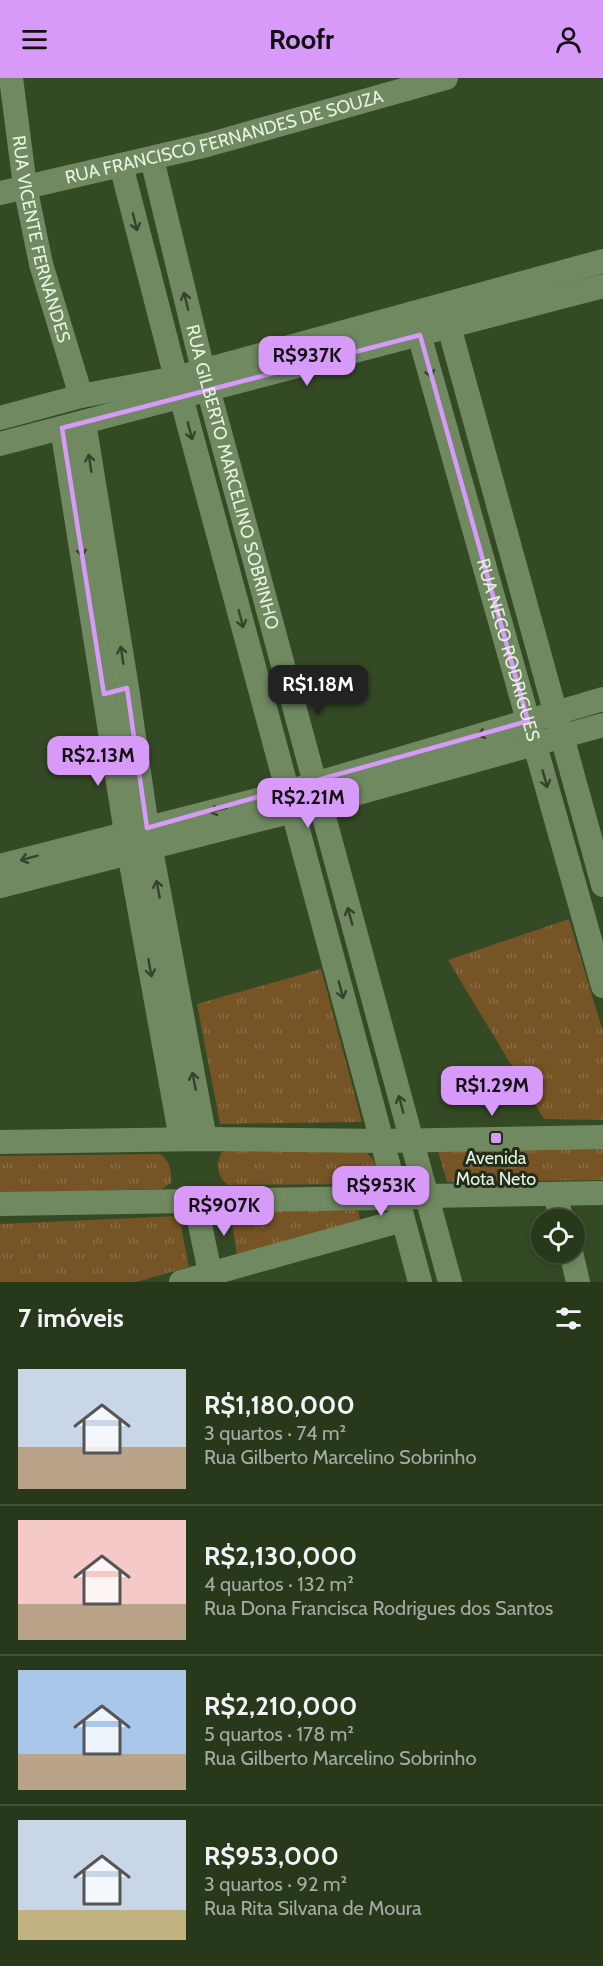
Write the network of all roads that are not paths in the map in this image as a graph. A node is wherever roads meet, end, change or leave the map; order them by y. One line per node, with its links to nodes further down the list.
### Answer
1 (11, 78): 5 (street, RUA VICENTE FERNANDES)
2 (446, 78): 3 (street, RUA FRANCISCO FERNANDES DE SOUZA)
3 (152, 159): 4 (street, RUA FRANCISCO FERNANDES DE SOUZA); 11 (street, RUA GILBERTO MARCELINO SOBRINHO, one-way to 3)
4 (121, 165): 5 (street, RUA FRANCISCO FERNANDES DE SOUZA); 12 (street, RUA GILBERTO MARCELINO SOBRINHO, one-way to 12)
5 (25, 186): 6 (street, RUA FRANCISCO FERNANDES DE SOUZA); 13 (street, RUA VICENTE FERNANDES)
6 (0, 193)
7 (603, 261): 9 (street)
8 (603, 286): 9 (street)
9 (446, 316): 10 (street); 17 (street, RUA NECO RODRIGUES)
10 (416, 324): 11 (street); 18 (street, RUA NECO RODRIGUES, one-way to 18)
11 (205, 381): 12 (street); 23 (street, RUA GILBERTO MARCELINO SOBRINHO)
12 (178, 388): 13 (street); 15 (street); 24 (street, RUA GILBERTO MARCELINO SOBRINHO, one-way to 24)
13 (81, 396): 14 (street)
14 (0, 418)
15 (73, 425): 16 (street); 25 (street)
16 (0, 444)
17 (495, 492): 18 (street); 20 (street, RUA NECO RODRIGUES)
18 (466, 501): 22 (street, RUA NECO RODRIGUES)
19 (603, 699): 20 (street)
20 (559, 724): 21 (street); 22 (street); 27 (street, RUA NECO RODRIGUES)
21 (603, 725)
22 (531, 732): 23 (street); 29 (street, RUA NECO RODRIGUES, one-way to 29)
23 (317, 794): 24 (street); 32 (street, RUA GILBERTO MARCELINO SOBRINHO, one-way to 23)
24 (290, 801): 25 (street); 33 (street, RUA GILBERTO MARCELINO SOBRINHO, one-way to 33)
25 (138, 840): 26 (street, one-way to 26); 28 (street); 31 (street)
26 (0, 866)
27 (603, 885)
28 (0, 886)
29 (603, 986)
30 (603, 1137): 32 (street)
31 (193, 1139): 33 (street); 34 (street)
32 (411, 1139): 33 (street); 37 (street, RUA GILBERTO MARCELINO SOBRINHO)
33 (382, 1141): 41 (street, RUA GILBERTO MARCELINO SOBRINHO)
34 (0, 1142)
35 (603, 1193): 36 (street)
36 (555, 1195): 37 (street); 40 (street)
37 (426, 1196): 41 (street); 46 (street, RUA GILBERTO MARCELINO SOBRINHO)
38 (195, 1200): 39 (street); 41 (street); 43 (street)
39 (0, 1204)
40 (559, 1209)
41 (400, 1210): 43 (street); 45 (street, RUA GILBERTO MARCELINO SOBRINHO)
42 (574, 1263): 47 (street)
43 (212, 1278): 44 (street)
44 (181, 1282)
45 (420, 1282)
46 (450, 1282)
47 (578, 1282)

